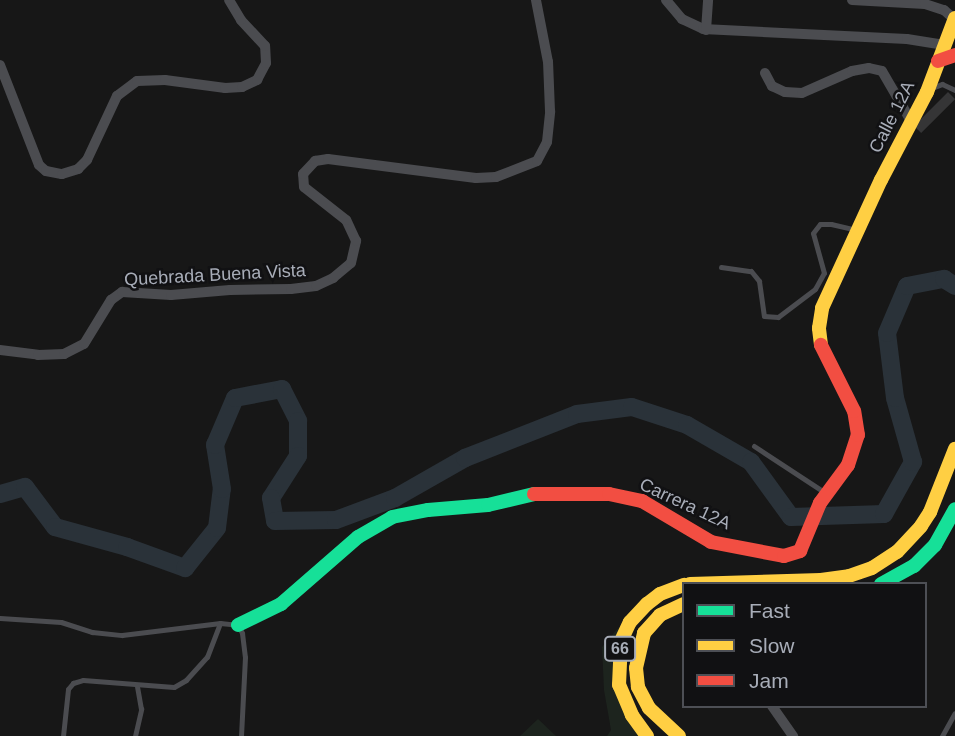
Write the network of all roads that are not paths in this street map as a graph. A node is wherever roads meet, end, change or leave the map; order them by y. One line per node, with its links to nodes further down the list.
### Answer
1 (229, 0): 9 (street)
2 (536, 0): 16 (street, Quebrada Buena Vista)
3 (666, 0): 7 (street)
4 (708, 0): 7 (street)
5 (852, 0): 6 (street)
6 (955, 18): 8 (main road)
7 (706, 30): 8 (street)
8 (950, 50): 12 (main road, Calle 12A)
9 (0, 65)
10 (765, 73): 13 (street)
11 (955, 90): 12 (lane)
12 (927, 92): 13 (main road, Calle 12A)
13 (911, 121): 14 (main road, Calle 12A)
14 (858, 231): 15 (lane); 19 (main road, Carrera 12A)
15 (721, 267)
16 (0, 350)
17 (754, 446): 19 (lane)
18 (955, 449): 21 (main road)
19 (827, 494): 27 (main road, Carrera 12A)
20 (955, 509): 22 (main road)
21 (746, 582)
22 (885, 582)
23 (682, 586): 34 (main road, 66)
24 (682, 605): 35 (main road, 66)
25 (0, 621): 26 (lane)
26 (220, 623): 27 (lane); 28 (lane)
27 (238, 625): 33 (lane)
28 (137, 686): 31 (lane); 32 (lane)
29 (773, 708): 36 (street)
30 (955, 713): 37 (lane)
31 (63, 736)
32 (135, 736)
33 (241, 736)
34 (648, 736)
35 (678, 736)
36 (793, 736)
37 (942, 736)

